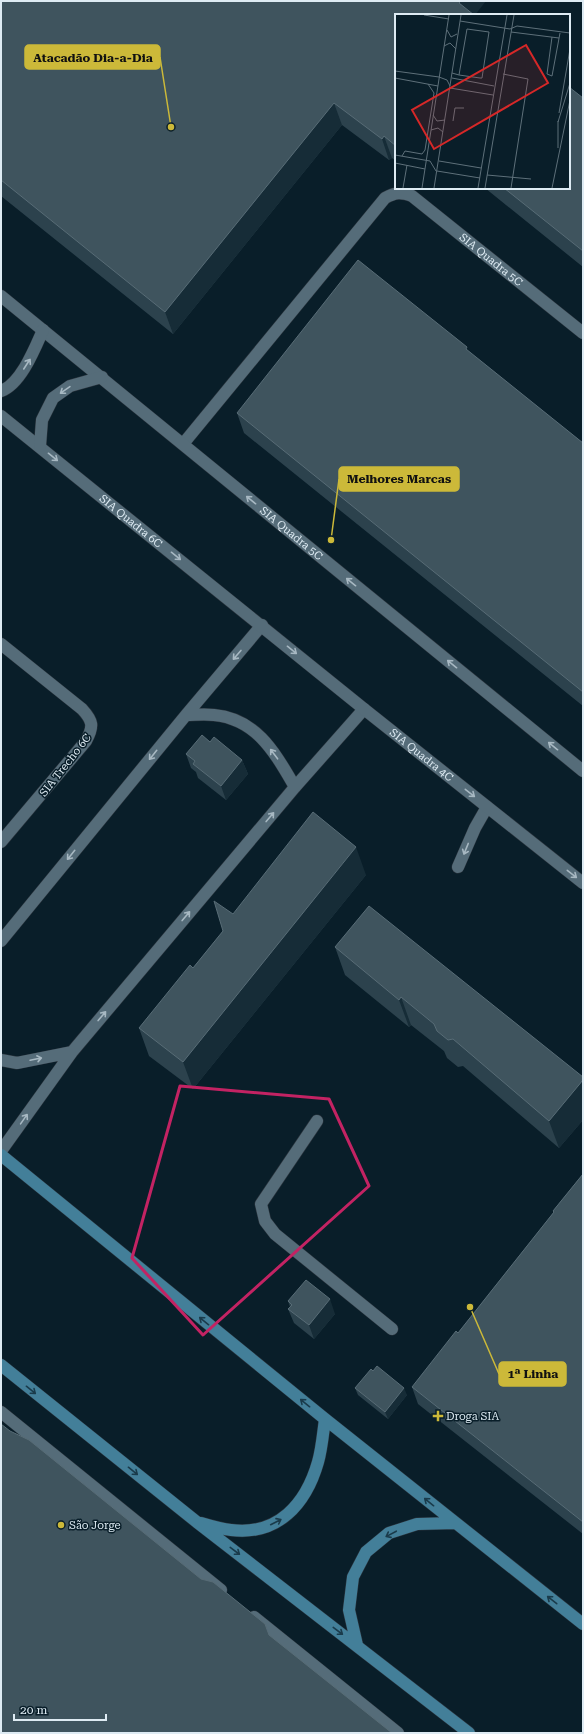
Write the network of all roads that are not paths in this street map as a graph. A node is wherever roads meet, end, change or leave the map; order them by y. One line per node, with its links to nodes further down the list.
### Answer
1 (1, 296): 2 (street, SIA Quadra 5C)
2 (43, 330): 4 (street, SIA Quadra 5C); 5 (street, one-way to 2)
3 (583, 333): 7 (street, SIA Quadra 5C)
4 (102, 377): 7 (street, SIA Quadra 5C); 8 (street, one-way to 8)
5 (1, 391)
6 (1, 416): 8 (street, SIA Quadra 6C)
7 (183, 444): 13 (street, SIA Quadra 5C, one-way to 7)
8 (40, 446): 9 (street, SIA Quadra 6C, one-way to 9)
9 (262, 626): 11 (street, SIA Quadra 4C, one-way to 11); 12 (street, one-way to 12)
10 (1, 644): 16 (street, SIA Trecho 6C)
11 (364, 710): 14 (street); 15 (street, SIA Quadra 4C, one-way to 15)
12 (186, 714): 14 (street, one-way to 12); 19 (street, one-way to 19)
13 (583, 771)
14 (295, 787): 20 (street, one-way to 14)
15 (487, 807): 17 (street, one-way to 17); 18 (street, SIA Quadra 4C, one-way to 18)
16 (1, 842)
17 (458, 867)
18 (583, 883)
19 (1, 941)
20 (72, 1052): 21 (street, one-way to 20); 23 (street, one-way to 20)
21 (1, 1060)
22 (317, 1121): 25 (street)
23 (1, 1151)
24 (1, 1155): 28 (main road, one-way to 24)
25 (392, 1329)
26 (1, 1365): 29 (main road, one-way to 29)
27 (1, 1412): 31 (street)
28 (325, 1419): 29 (main road, one-way to 28); 30 (main road, one-way to 28)
29 (198, 1523): 34 (main road, one-way to 34)
30 (456, 1523): 33 (main road, one-way to 30); 34 (main road, one-way to 34)
31 (230, 1598)
32 (243, 1608): 35 (street)
33 (583, 1624)
34 (357, 1645): 36 (main road)
35 (398, 1733)
36 (469, 1733)

